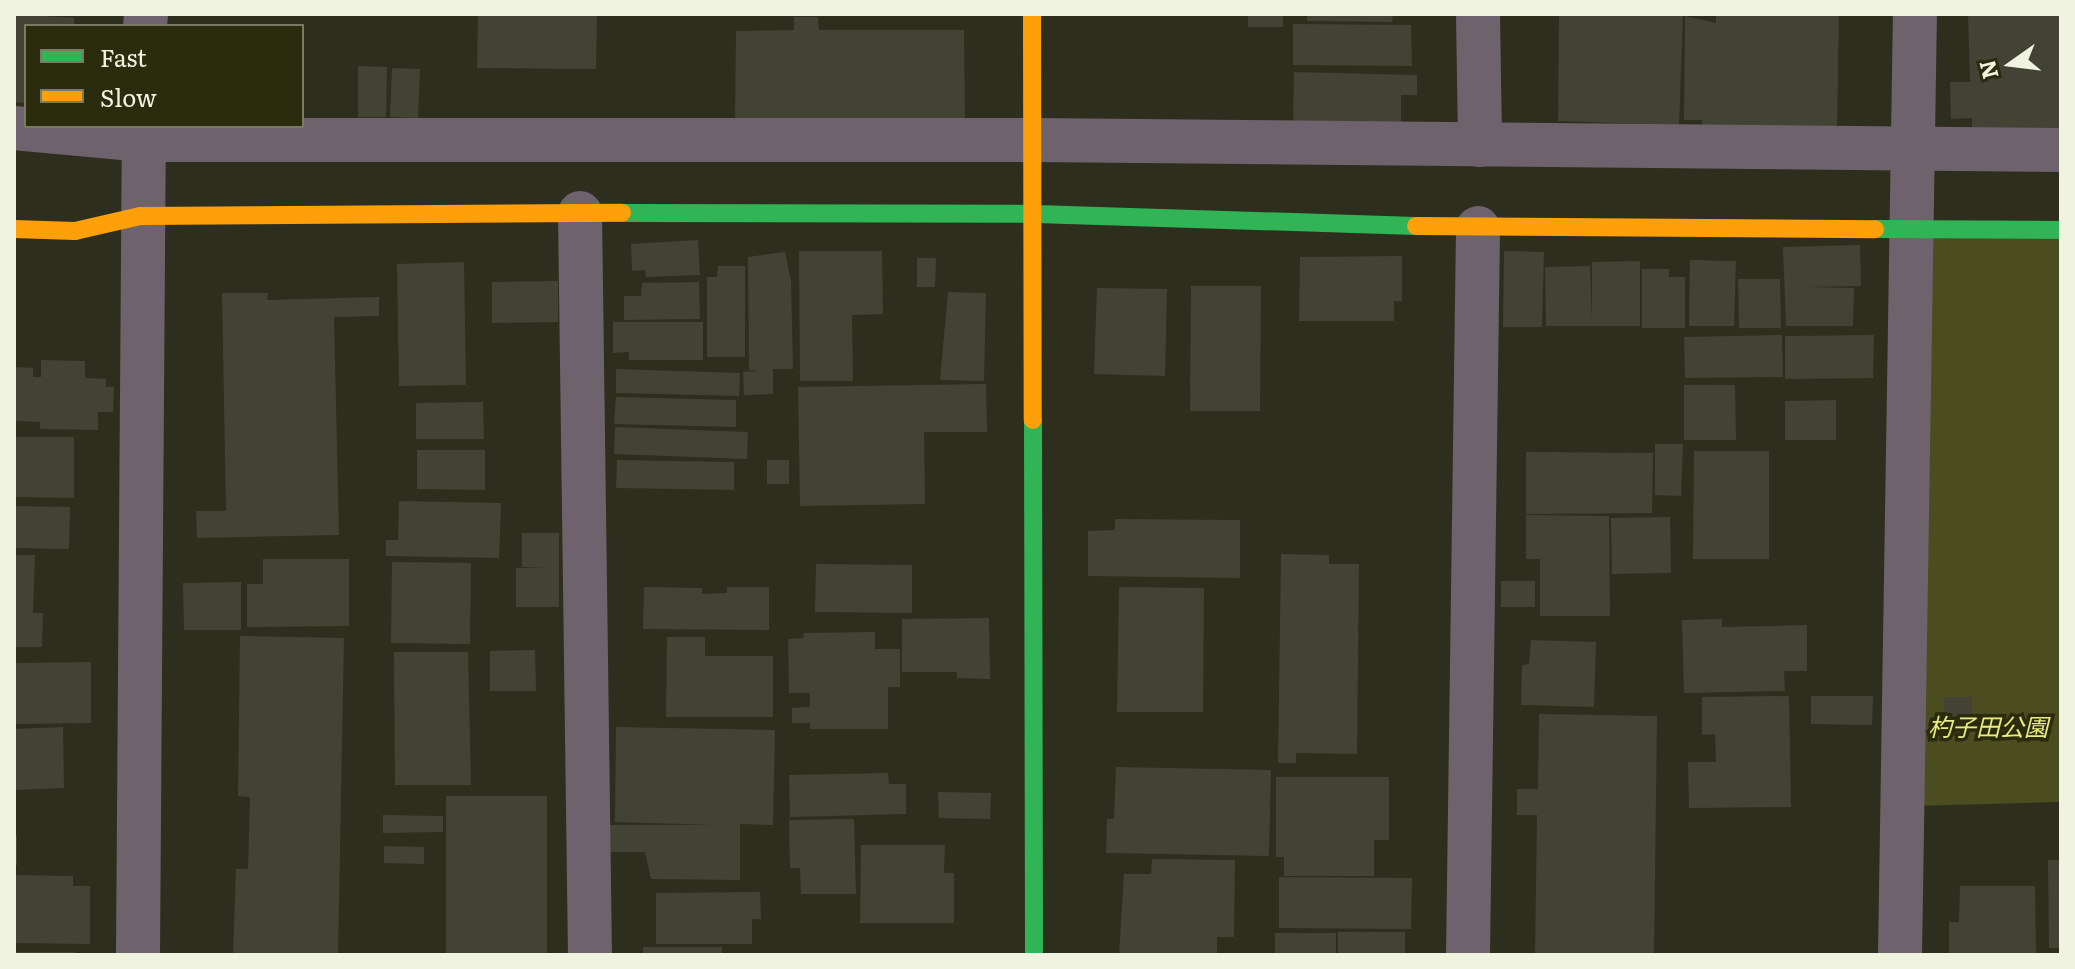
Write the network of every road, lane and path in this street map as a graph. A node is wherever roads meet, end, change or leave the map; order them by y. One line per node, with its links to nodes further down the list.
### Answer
1 (1032, 14): 6 (street)
2 (1478, 14): 7 (street)
3 (1915, 14): 8 (street)
4 (14, 128): 5 (street)
5 (144, 133): 6 (street); 12 (street)
6 (1033, 140): 7 (street); 11 (street)
7 (1480, 145): 8 (street)
8 (1916, 149): 9 (street); 16 (street)
9 (2061, 150)
10 (580, 213): 11 (street); 12 (street); 18 (street)
11 (1036, 214): 13 (street); 19 (street)
12 (140, 216): 14 (street); 17 (street)
13 (1478, 228): 16 (street); 20 (street)
14 (14, 229)
15 (2061, 230): 16 (street)
16 (1912, 231): 21 (street)
17 (138, 955)
18 (590, 955)
19 (1034, 955)
20 (1468, 955)
21 (1900, 955)

